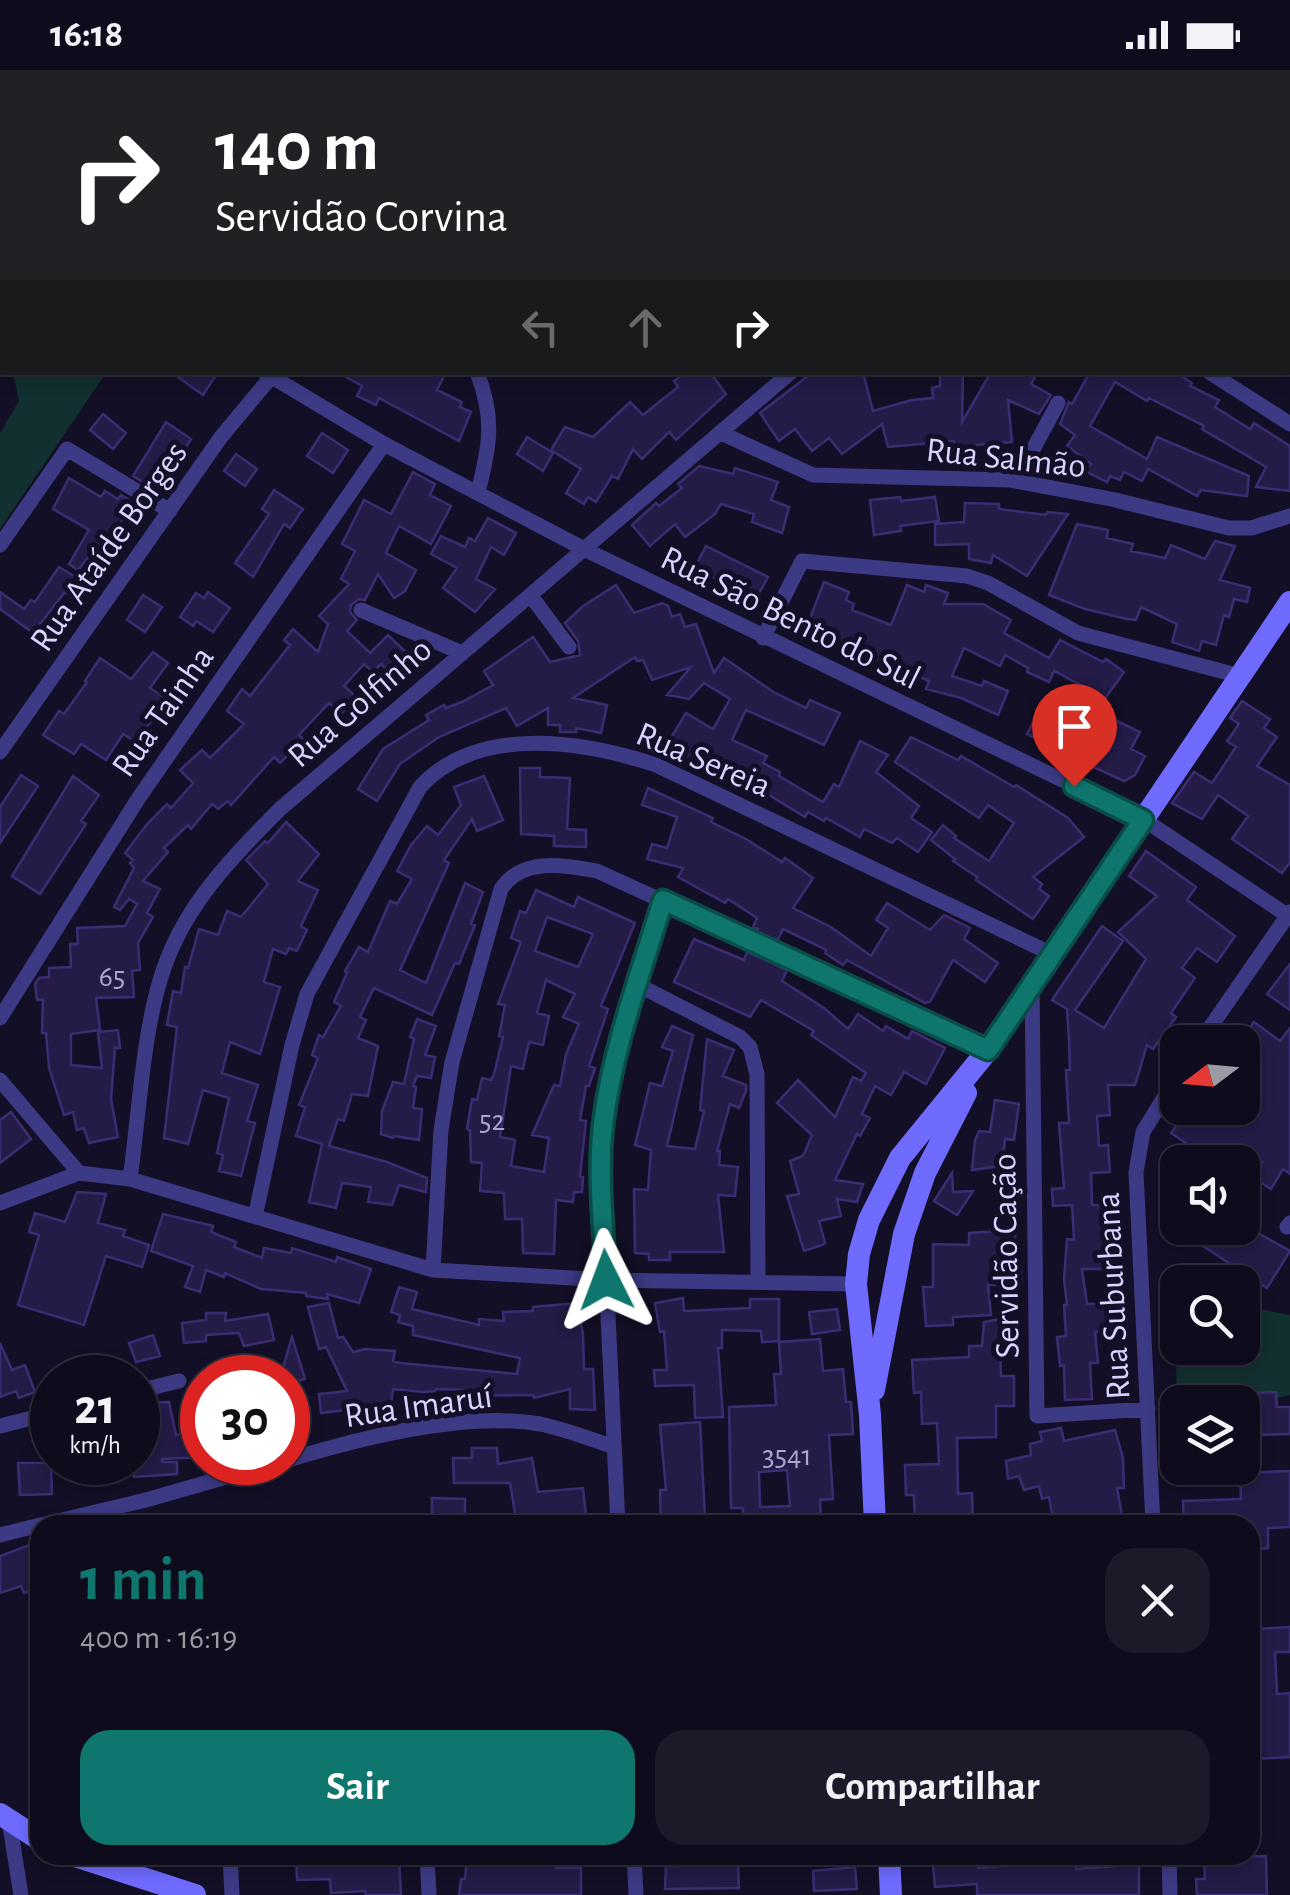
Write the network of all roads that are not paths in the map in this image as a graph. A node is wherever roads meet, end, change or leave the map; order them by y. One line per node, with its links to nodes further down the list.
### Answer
1 (267, 375): 8 (street, Rua São Bento do Sul); 11 (street, Rua Ataíde Borges)
2 (478, 375): 10 (street)
3 (788, 375): 7 (street, Rua Golfinho)
4 (1214, 375): 6 (street)
5 (1058, 403): 9 (street)
6 (1290, 424)
7 (720, 433): 9 (street, Rua Salmão); 14 (street, Rua Golfinho)
8 (384, 444): 10 (street, Rua São Bento do Sul); 29 (street, Rua Tainha)
9 (1016, 482): 12 (street, Rua Salmão)
10 (478, 492): 14 (street, Rua São Bento do Sul)
11 (170, 511): 13 (street); 22 (street, Rua Ataíde Borges)
12 (1290, 516)
13 (0, 545)
14 (586, 550): 15 (street, Rua Golfinho); 18 (street, Rua São Bento do Sul)
15 (531, 596): 19 (street); 20 (street, Rua Golfinho)
16 (1290, 602): 21 (street)
17 (362, 610): 20 (street)
18 (763, 638): 21 (street); 23 (street, Rua São Bento do Sul)
19 (569, 646)
20 (462, 653): 35 (street, Rua Golfinho)
21 (1240, 676): 23 (street)
22 (0, 752)
23 (1143, 820): 25 (street, Rua São Bento do Sul); 26 (street)
24 (663, 900): 28 (street); 31 (street); 38 (street)
25 (1289, 915): 30 (street)
26 (1052, 954): 27 (street); 37 (street, Rua Sereia)
27 (1032, 984): 31 (street); 44 (street, Servidão Cação)
28 (638, 985): 39 (street); 40 (street)
29 (0, 1018)
30 (1212, 1025)
31 (988, 1050): 41 (street); 45 (street)
32 (0, 1080): 34 (street)
33 (1160, 1104): 44 (street, Rua Suburbana)
34 (79, 1172): 35 (street); 36 (street)
35 (130, 1180): 37 (street)
36 (0, 1204)
37 (255, 1217): 38 (street)
38 (433, 1270): 39 (street)
39 (606, 1280): 40 (street); 48 (street)
40 (758, 1282): 41 (street)
41 (856, 1284): 45 (street)
42 (179, 1380): 43 (street)
43 (160, 1385)
44 (1148, 1409): 54 (street, Rua Suburbana)
45 (870, 1415): 53 (street)
46 (30, 1418): 47 (street)
47 (0, 1426)
48 (614, 1447): 49 (street, Rua Imaruí); 52 (street)
49 (310, 1454)
50 (198, 1485): 51 (street)
51 (82, 1515)
52 (617, 1515)
53 (875, 1515)
54 (1153, 1515)
55 (30, 1527): 56 (street)
56 (0, 1534)
57 (4, 1817): 58 (street); 65 (street)
58 (30, 1834)
59 (103, 1865): 66 (street)
60 (230, 1865): 67 (street)
61 (428, 1865): 68 (street)
62 (634, 1865): 69 (street)
63 (890, 1865): 70 (street)
64 (1168, 1865): 71 (street)
65 (21, 1895)
66 (195, 1895)
67 (232, 1895)
68 (429, 1895)
69 (636, 1895)
70 (891, 1895)
71 (1170, 1895)

